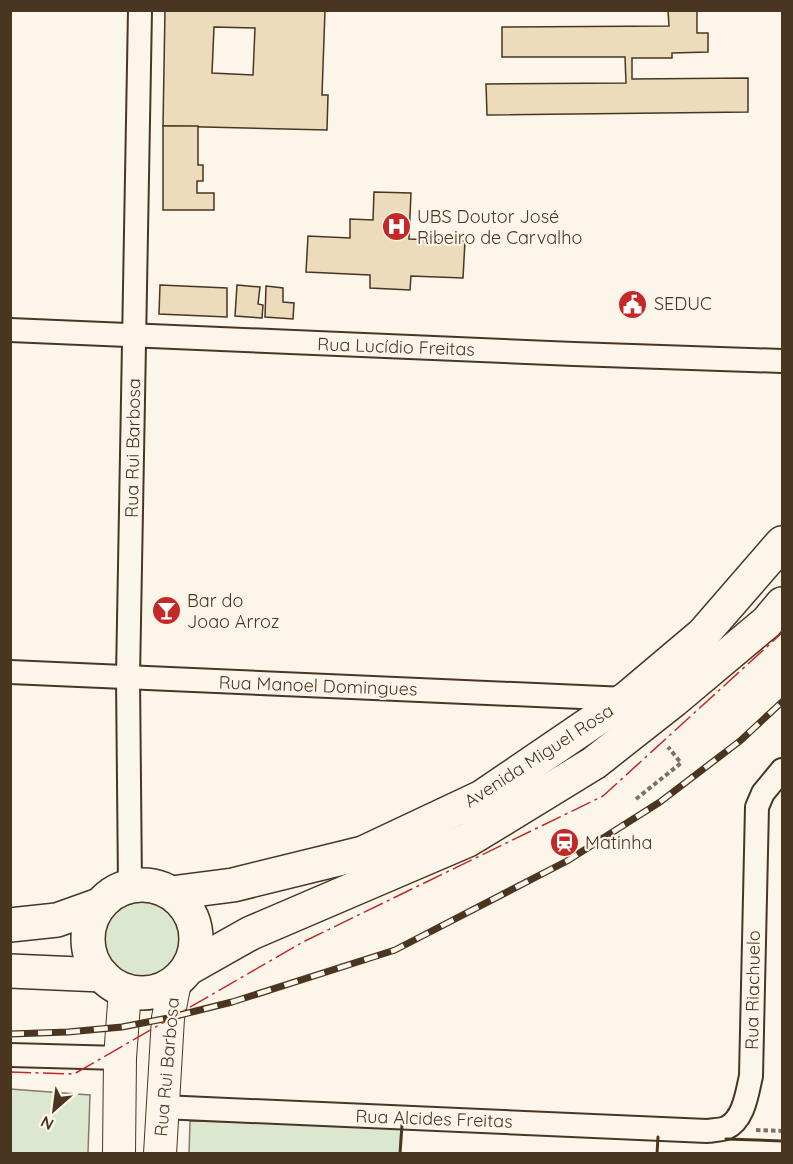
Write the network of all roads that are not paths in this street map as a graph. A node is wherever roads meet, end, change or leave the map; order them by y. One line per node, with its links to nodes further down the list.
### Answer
1 (140, 10): 3 (street, Rua Rui Barbosa)
2 (10, 330): 3 (street, Rua Lucídio Freitas)
3 (135, 334): 4 (street, Rua Lucídio Freitas); 8 (street, Rua Rui Barbosa)
4 (783, 361)
5 (783, 543): 9 (main road, Avenida Miguel Rosa)
6 (783, 604): 16 (main road, Avenida Miguel Rosa)
7 (10, 672): 8 (street, Rua Manoel Domingues)
8 (128, 677): 9 (street, Rua Manoel Domingues); 11 (street, Rua Rui Barbosa)
9 (626, 699): 12 (main road, Avenida Miguel Rosa)
10 (783, 770): 21 (street, Rua Riachuelo)
11 (130, 886): 12 (main road); 13 (main road)
12 (171, 893): 16 (main road)
13 (99, 905): 14 (main road); 17 (main road)
14 (10, 926)
15 (10, 971): 17 (main road)
16 (181, 975): 17 (main road); 20 (main road, Rua Rui Barbosa)
17 (113, 982): 19 (main road)
18 (10, 1055): 19 (street)
19 (120, 1058): 22 (main road)
20 (162, 1107): 21 (street, Rua Alcides Freitas); 23 (main road, Rua Rui Barbosa)
21 (707, 1131)
22 (119, 1154)
23 (160, 1154)

